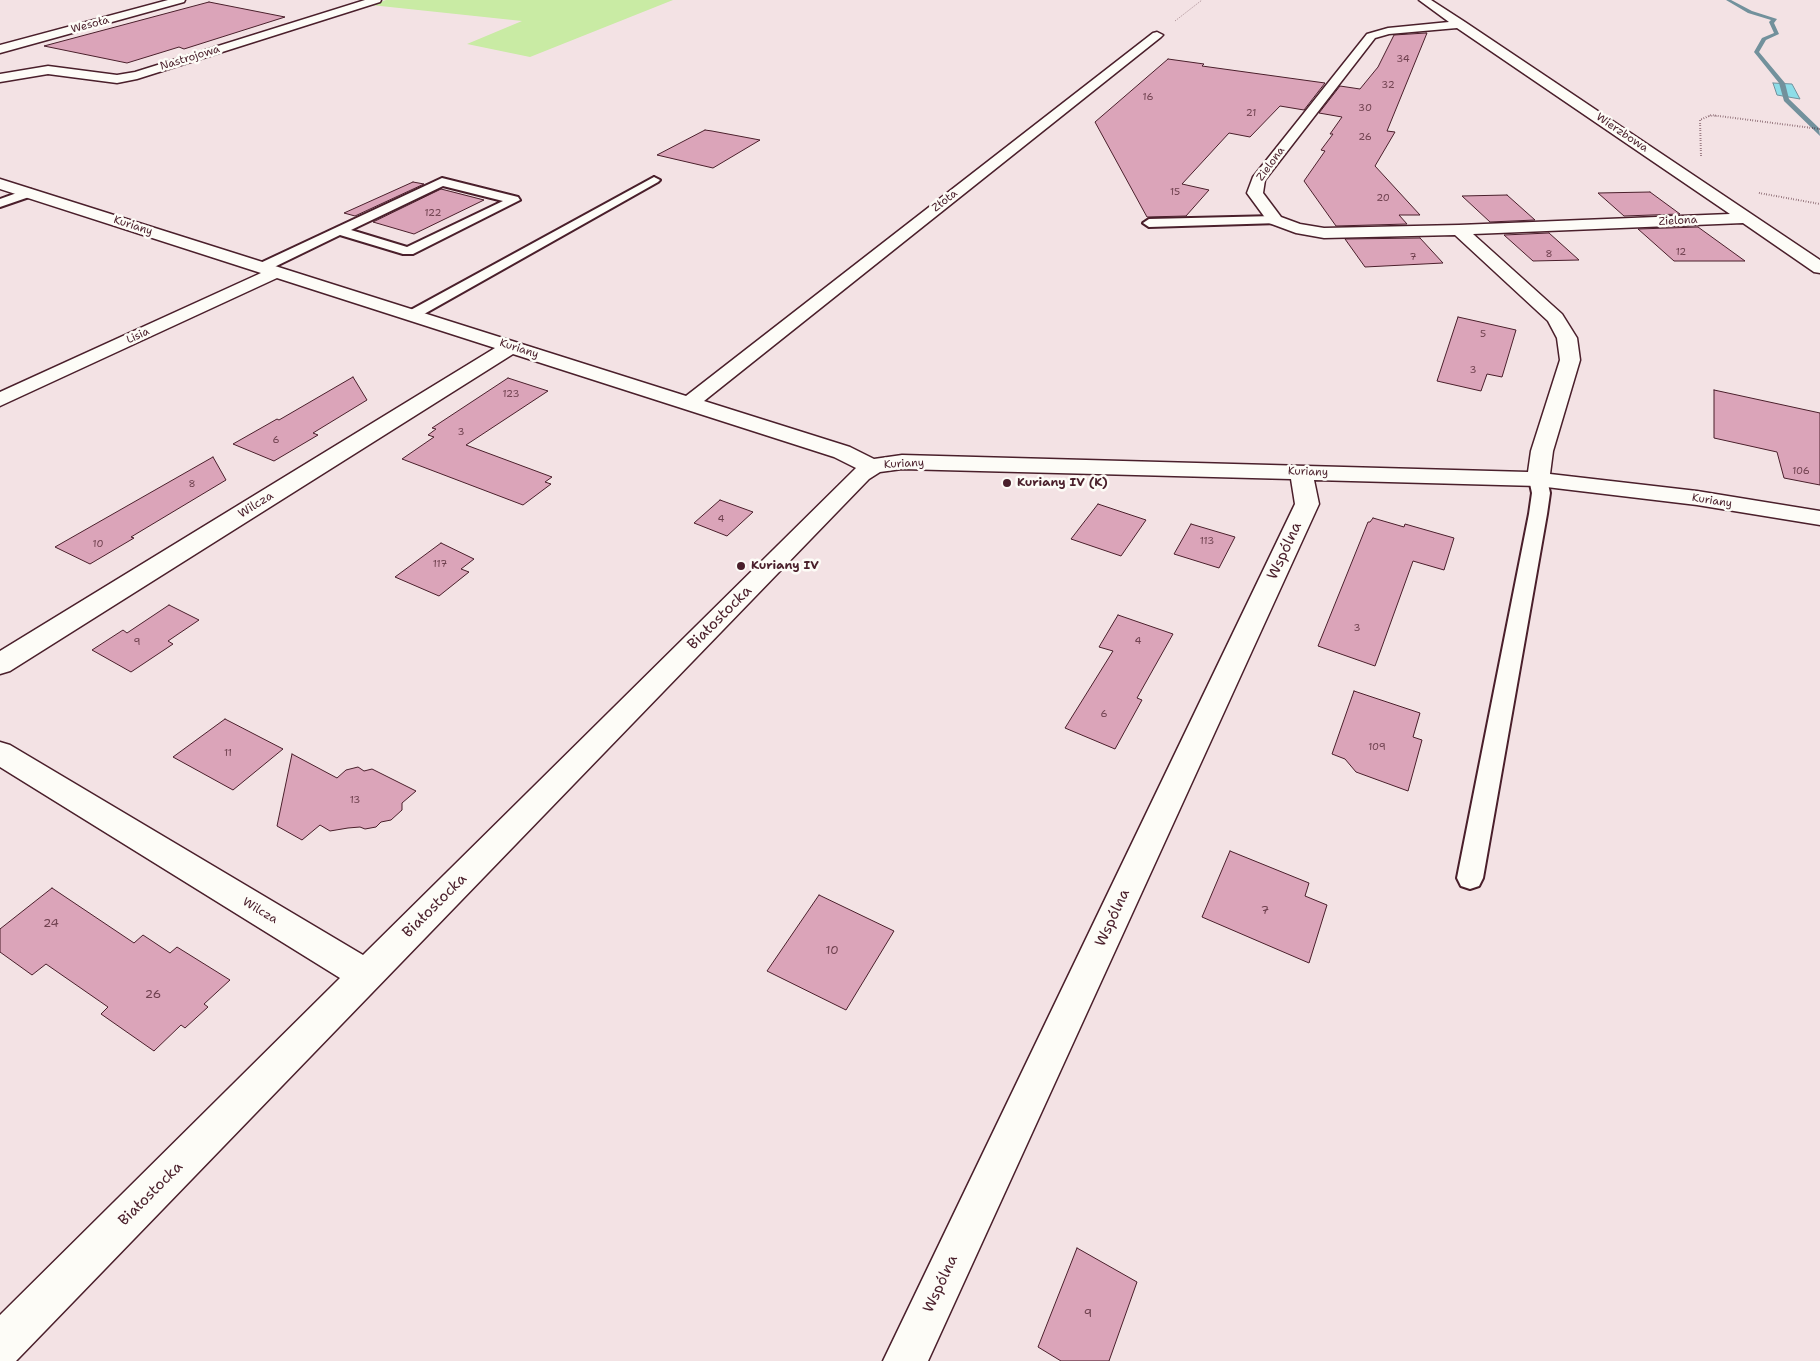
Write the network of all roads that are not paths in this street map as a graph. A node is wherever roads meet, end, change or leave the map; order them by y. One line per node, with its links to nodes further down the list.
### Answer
1 (180, 0): 6 (street, Wesoła)
2 (376, 0): 7 (street, Nastrojowa)
3 (1424, 0): 4 (street, Wierzbowa)
4 (1461, 24): 12 (street, Wierzbowa); 13 (street, Zielona)
5 (1157, 36): 22 (street, Złota)
6 (0, 49)
7 (0, 78)
8 (654, 180): 19 (lane)
9 (0, 184): 10 (street, Kuriany)
10 (28, 193): 11 (lane); 18 (street, Kuriany)
11 (0, 203)
12 (1747, 218): 15 (street, Zielona); 17 (street, Wierzbowa)
13 (1276, 220): 14 (lane); 15 (street, Zielona)
14 (1148, 223)
15 (1460, 230): 25 (street)
16 (340, 231): 16 (lane); 18 (lane)
17 (1820, 268)
18 (269, 270): 19 (street, Kuriany); 21 (street, Lisia)
19 (412, 315): 20 (street, Kuriany)
20 (512, 346): 22 (street, Kuriany); 27 (street, Wilcza)
21 (0, 400)
22 (689, 403): 23 (street, Kuriany)
23 (872, 467): 24 (street, Kuriany); 30 (street, Białostocka)
24 (1301, 472): 25 (street, Kuriany); 32 (street, Wspólna)
25 (1538, 479): 26 (street, Kuriany); 29 (lane)
26 (1820, 518)
27 (0, 664)
28 (0, 753): 30 (street, Wilcza)
29 (1470, 878)
30 (366, 976): 31 (street, Białostocka)
31 (0, 1346)
32 (905, 1361)

